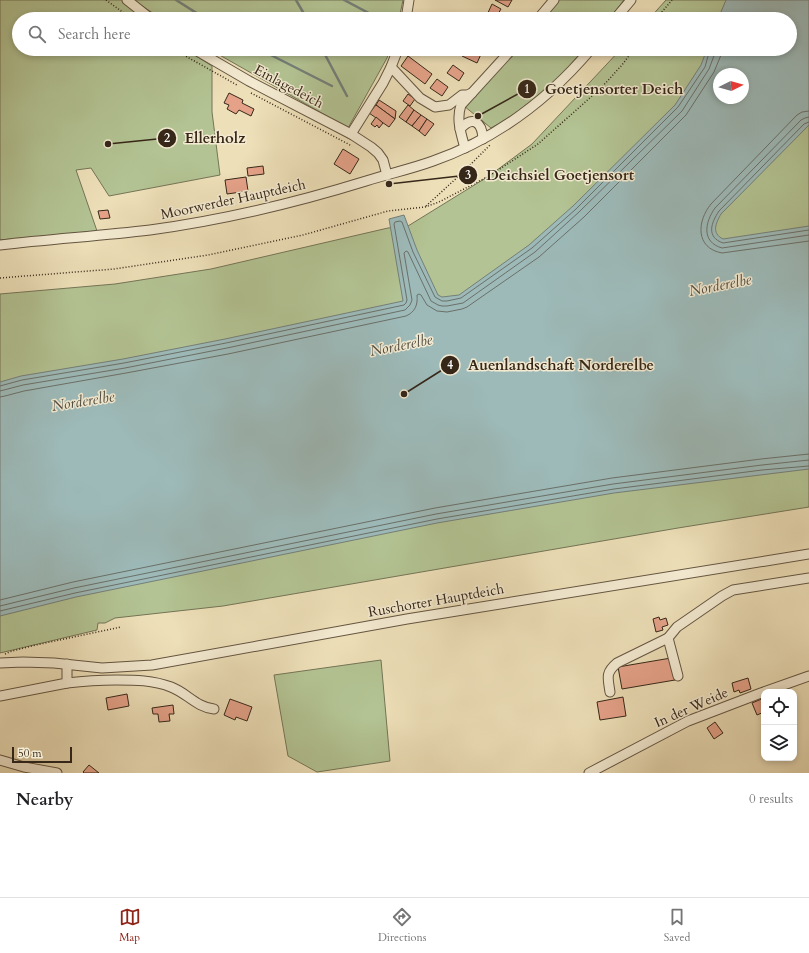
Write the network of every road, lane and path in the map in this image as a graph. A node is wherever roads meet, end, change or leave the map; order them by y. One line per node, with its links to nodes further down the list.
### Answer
1 (106, 0): 7 (path)
2 (127, 0): 8 (street)
3 (409, 0): 9 (street)
4 (554, 0): 10 (street)
5 (631, 0): 11 (street)
6 (672, 0): 12 (path)
7 (122, 12)
8 (142, 12)
9 (407, 12)
10 (544, 12)
11 (621, 12)
12 (662, 12)
13 (206, 56): 22 (street, Einlagedeich)
14 (395, 56): 18 (street)
15 (506, 56): 19 (street)
16 (585, 56): 21 (street)
17 (629, 56): 26 (path)
18 (391, 67): 19 (street); 22 (street)
19 (472, 93): 20 (street)
20 (460, 129): 23 (street); 24 (street)
21 (495, 133): 23 (street); 26 (path)
22 (351, 134): 25 (street, Einlagedeich)
23 (483, 139): 24 (street)
24 (465, 148): 25 (street, Moorwerder Hauptdeich)
25 (387, 175): 27 (street, Moorwerder Hauptdeich)
26 (425, 207): 28 (path)
27 (0, 245)
28 (0, 278)
29 (809, 554): 35 (street, Ruschorter Hauptdeich)
30 (809, 578): 32 (street)
31 (121, 627): 33 (path)
32 (668, 638): 36 (street); 39 (street)
33 (0, 657)
34 (0, 663): 35 (street, Ruschorter Hauptdeich)
35 (67, 664): 38 (street)
36 (678, 676)
37 (809, 676): 44 (street, In der Weide)
38 (67, 683): 40 (street); 41 (street)
39 (610, 692)
40 (0, 696)
41 (214, 709)
42 (0, 760): 43 (street)
43 (57, 773)
44 (590, 773)

